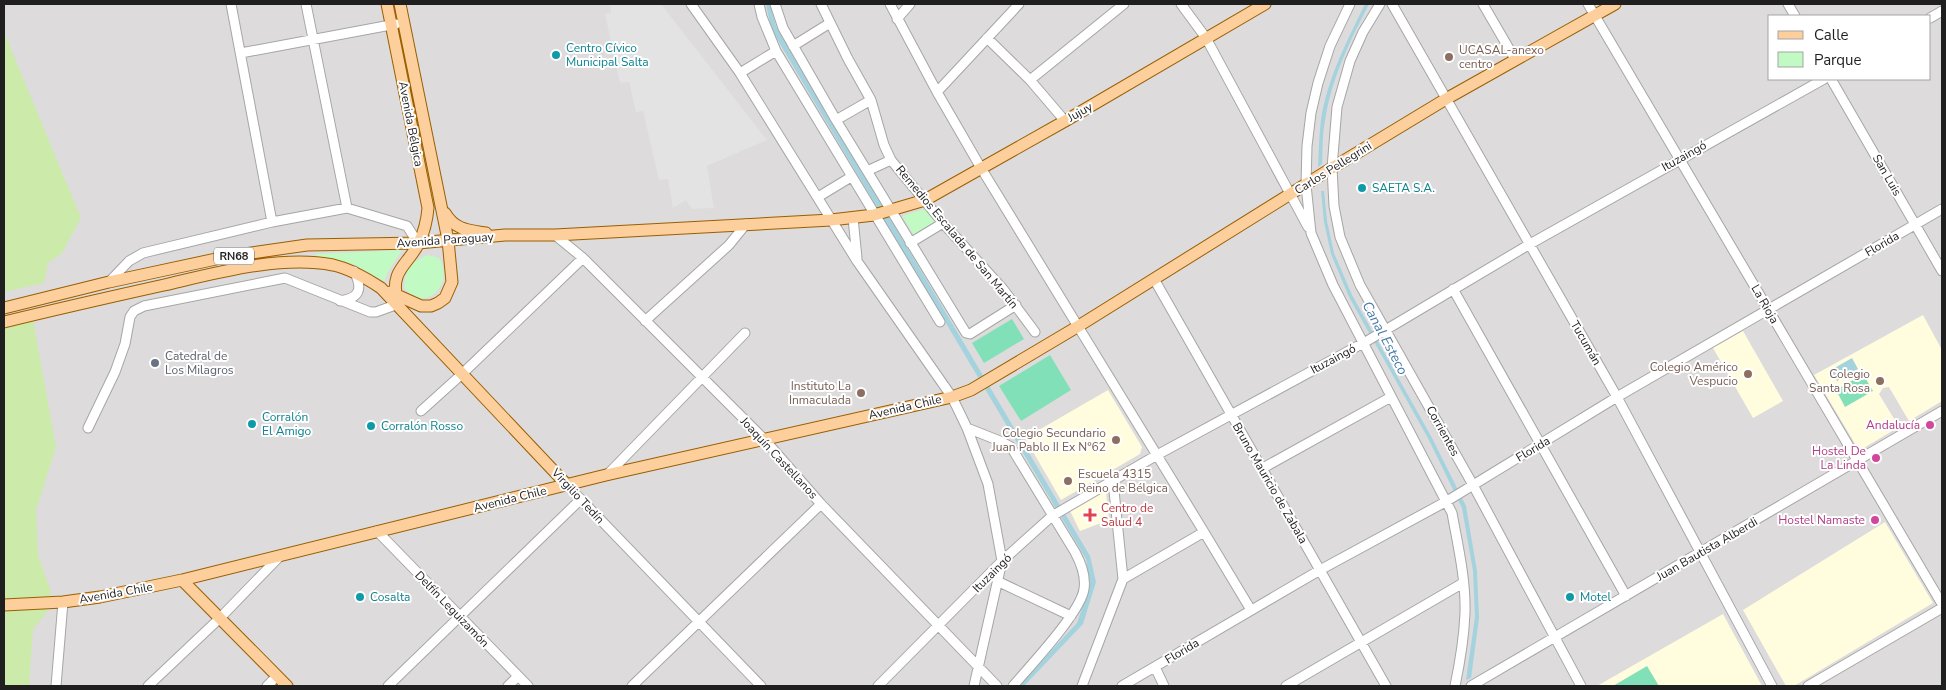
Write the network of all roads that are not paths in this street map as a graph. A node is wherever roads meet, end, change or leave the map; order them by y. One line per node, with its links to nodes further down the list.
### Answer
1 (231, 4): 35 (street)
2 (306, 4): 32 (street)
3 (387, 4): 29 (main road, Avenida Bélgica)
4 (400, 4): 27 (main road, Avenida Bélgica)
5 (691, 4): 37 (street)
6 (759, 4): 34 (street)
7 (775, 4): 33 (street)
8 (821, 4): 28 (street, Remedios Escalada de San Martín)
9 (890, 4): 26 (street)
10 (910, 4): 26 (street)
11 (1019, 4): 30 (street)
12 (1124, 4): 38 (street)
13 (1181, 4): 31 (street)
14 (1265, 4): 31 (main road, Jujuy)
15 (1350, 4): 52 (street)
16 (1380, 4): 49 (street, Corrientes)
17 (1392, 4): 42 (street, Tucumán)
18 (1483, 4): 36 (street)
19 (1588, 4): 23 (street, La Rioja)
20 (1616, 4): 23 (main road, Carlos Pellegrini)
21 (1788, 4): 24 (street)
22 (1942, 11): 25 (street)
23 (1595, 15): 36 (main road, Carlos Pellegrini); 46 (street, La Rioja)
24 (1794, 15)
25 (1931, 17)
26 (897, 19): 41 (street)
27 (404, 22): 29 (street); 56 (main road, Avenida Bélgica)
28 (830, 23): 33 (street); 43 (street, Remedios Escalada de San Martín)
29 (392, 24): 32 (street); 72 (main road, Avenida Bélgica)
30 (987, 38): 38 (street); 41 (street)
31 (1206, 38): 45 (main road, Jujuy); 53 (street)
32 (313, 40): 35 (street); 57 (street)
33 (793, 46): 44 (street)
34 (776, 52): 37 (street); 51 (street)
35 (241, 53): 63 (street)
36 (1515, 59): 42 (main road, Carlos Pellegrini)
37 (740, 73): 54 (street)
38 (1030, 80): 45 (street)
39 (1822, 80): 46 (street, Ituzaingó)
40 (1832, 80): 66 (street, San Luis)
41 (937, 92): 48 (street)
42 (1446, 99): 49 (main road, Carlos Pellegrini); 73 (street, Tucumán)
43 (871, 100): 44 (street); 47 (street, Remedios Escalada de San Martín)
44 (836, 120): 50 (street)
45 (1065, 121): 48 (main road, Jujuy)
46 (1680, 159): 73 (street, Ituzaingó); 85 (street, La Rioja)
47 (891, 160): 50 (street); 55 (street, Remedios Escalada de San Martín)
48 (981, 168): 55 (main road, Jujuy); 89 (street)
49 (1332, 168): 52 (main road, Carlos Pellegrini); 90 (street, Corrientes)
50 (867, 171): 59 (street)
51 (851, 177): 54 (street); 60 (street)
52 (1306, 185): 53 (main road, Carlos Pellegrini); 67 (street)
53 (1291, 194): 67 (street); 78 (main road, Carlos Pellegrini)
54 (818, 197): 62 (street)
55 (925, 200): 59 (main road, Jujuy); 64 (street, Remedios Escalada de San Martín)
56 (441, 205): 68 (main road); 70 (main road, Avenida Bélgica)
57 (347, 208): 63 (street); 72 (street)
58 (1942, 209): 66 (street, Florida)
59 (891, 211): 60 (main road, Avenida Paraguay); 71 (street)
60 (874, 215): 61 (main road, Avenida Paraguay); 88 (street)
61 (853, 218): 62 (main road, Avenida Paraguay); 75 (street)
62 (831, 220): 65 (main road, Avenida Paraguay); 75 (street)
63 (272, 222): 79 (street)
64 (943, 223): 71 (street); 83 (street, Remedios Escalada de San Martín)
65 (746, 224): 69 (main road, Avenida Paraguay); 86 (street)
66 (1915, 224): 77 (street, San Luis); 85 (street, Florida)
67 (1311, 232): 94 (street)
68 (505, 235): 69 (main road, Avenida Paraguay); 70 (main road, Avenida Paraguay)
69 (555, 235): 74 (street, Joaquín Castellanos)
70 (448, 240): 72 (main road, Avenida Paraguay); 81 (main road)
71 (910, 243): 83 (street)
72 (418, 244): 79 (main road, Avenida Paraguay / RN68); 81 (main road)
73 (1530, 244): 80 (street, Ituzaingó); 99 (street, Tucumán)
74 (582, 258): 86 (street, Joaquín Castellanos); 95 (street)
75 (857, 261): 97 (street)
76 (354, 271): 81 (main road, RN68); 82 (street); 87 (main road, RN68)
77 (1942, 271)
78 (1154, 279): 89 (main road, Carlos Pellegrini); 102 (street, Bruno Mauricio de Zabala)
79 (109, 282): 84 (main road, Avenida Paraguay / RN68)
80 (1453, 289): 90 (street, Ituzaingó); 106 (street)
81 (397, 300): 82 (street); 95 (main road, Virgilio Tedín)
82 (340, 301): 103 (street)
83 (1016, 305): 91 (street, Remedios Escalada de San Martín)
84 (4, 308)
85 (1768, 309): 99 (street, Florida); 108 (street, La Rioja)
86 (644, 321): 96 (street, Joaquín Castellanos)
87 (4, 322)
88 (940, 322)
89 (1077, 327): 93 (main road, Carlos Pellegrini); 107 (street)
90 (1383, 331): 94 (street, Ituzaingó); 113 (street, Corrientes)
91 (1034, 332)
92 (745, 333): 96 (street)
93 (1055, 340): 97 (main road, Avenida Chile)
94 (1365, 342): 98 (street); 102 (street, Ituzaingó)
95 (462, 374): 100 (street); 112 (main road, Virgilio Tedín)
96 (702, 377): 105 (street, Joaquín Castellanos); 110 (street)
97 (952, 397): 104 (street); 105 (main road, Avenida Chile)
98 (1391, 397): 109 (street); 115 (street)
99 (1617, 397): 106 (street, Florida); 120 (street, Tucumán)
100 (421, 411)
101 (1942, 411): 108 (street, Juan Bautista Alberdi)
102 (1231, 414): 107 (street, Ituzaingó); 109 (street, Bruno Mauricio de Zabala)
103 (88, 428)
104 (967, 428): 117 (street); 122 (street)
105 (764, 439): 110 (main road, Avenida Chile); 116 (street, Joaquín Castellanos)
106 (1541, 444): 113 (street, Florida); 128 (street)
107 (1157, 455): 111 (street, Ituzaingó); 119 (street)
108 (1856, 461): 120 (street, Juan Bautista Alberdi); 130 (street, La Rioja)
109 (1263, 468): 123 (street, Bruno Mauricio de Zabala)
110 (606, 475): 112 (main road, Avenida Chile)
111 (1113, 481): 117 (street, Ituzaingó); 124 (street)
112 (567, 485): 114 (street, Virgilio Tedín); 118 (main road, Avenida Chile)
113 (1470, 487): 115 (street, Florida); 139 (street, Corrientes)
114 (580, 499): 134 (street); 137 (street, Virgilio Tedín)
115 (1449, 499): 123 (street, Florida); 127 (street)
116 (821, 504): 137 (street); 138 (street, Joaquín Castellanos)
117 (1052, 516): 122 (street, Ituzaingó); 135 (street)
118 (377, 531): 121 (main road, Avenida Chile); 134 (street, Delfín Leguizamón)
119 (1204, 532): 124 (street); 133 (street)
120 (1701, 553): 128 (street, Juan Bautista Alberdi); 166 (street, Tucumán)
121 (282, 554): 125 (main road, Avenida Chile); 136 (street)
122 (1002, 562): 126 (street); 138 (street, Ituzaingó)
123 (1320, 570): 133 (street, Florida); 140 (street, Bruno Mauricio de Zabala)
124 (1123, 579): 158 (street)
125 (182, 580): 129 (main road, Avenida Chile); 136 (main road)
126 (997, 581): 135 (street); 141 (street)
127 (1463, 583): 140 (street); 163 (street)
128 (1626, 596): 139 (street, Juan Bautista Alberdi)
129 (63, 602): 131 (main road, Avenida Chile); 146 (street)
130 (1942, 604)
131 (4, 605)
132 (1942, 608): 167 (street)
133 (1251, 610): 142 (street, Florida)
134 (460, 616): 144 (street, Delfín Leguizamón); 150 (street)
135 (1071, 616): 157 (street)
136 (220, 618): 143 (main road); 147 (street)
137 (698, 622): 145 (street, Virgilio Tedín); 153 (street)
138 (940, 626): 141 (street, Joaquín Castellanos); 154 (street, Ituzaingó)
139 (1554, 637): 164 (street, Juan Bautista Alberdi); 165 (street, Corrientes)
140 (1361, 643): 161 (street); 162 (street, Bruno Mauricio de Zabala)
141 (978, 666): 155 (street); 156 (street, Joaquín Castellanos)
142 (1155, 667): 159 (street, Florida); 160 (street)
143 (277, 676): 148 (street); 149 (main road)
144 (518, 676): 151 (street); 152 (street, Delfín Leguizamón)
145 (758, 685)
146 (56, 686)
147 (148, 686)
148 (267, 686)
149 (287, 686)
150 (388, 686)
151 (508, 686)
152 (528, 686)
153 (632, 686)
154 (878, 686)
155 (974, 686)
156 (997, 686)
157 (1014, 686)
158 (1082, 686)
159 (1122, 686)
160 (1164, 686)
161 (1286, 686)
162 (1386, 686)
163 (1455, 686)
164 (1471, 686)
165 (1582, 686)
166 (1772, 686)
167 (1808, 686)

